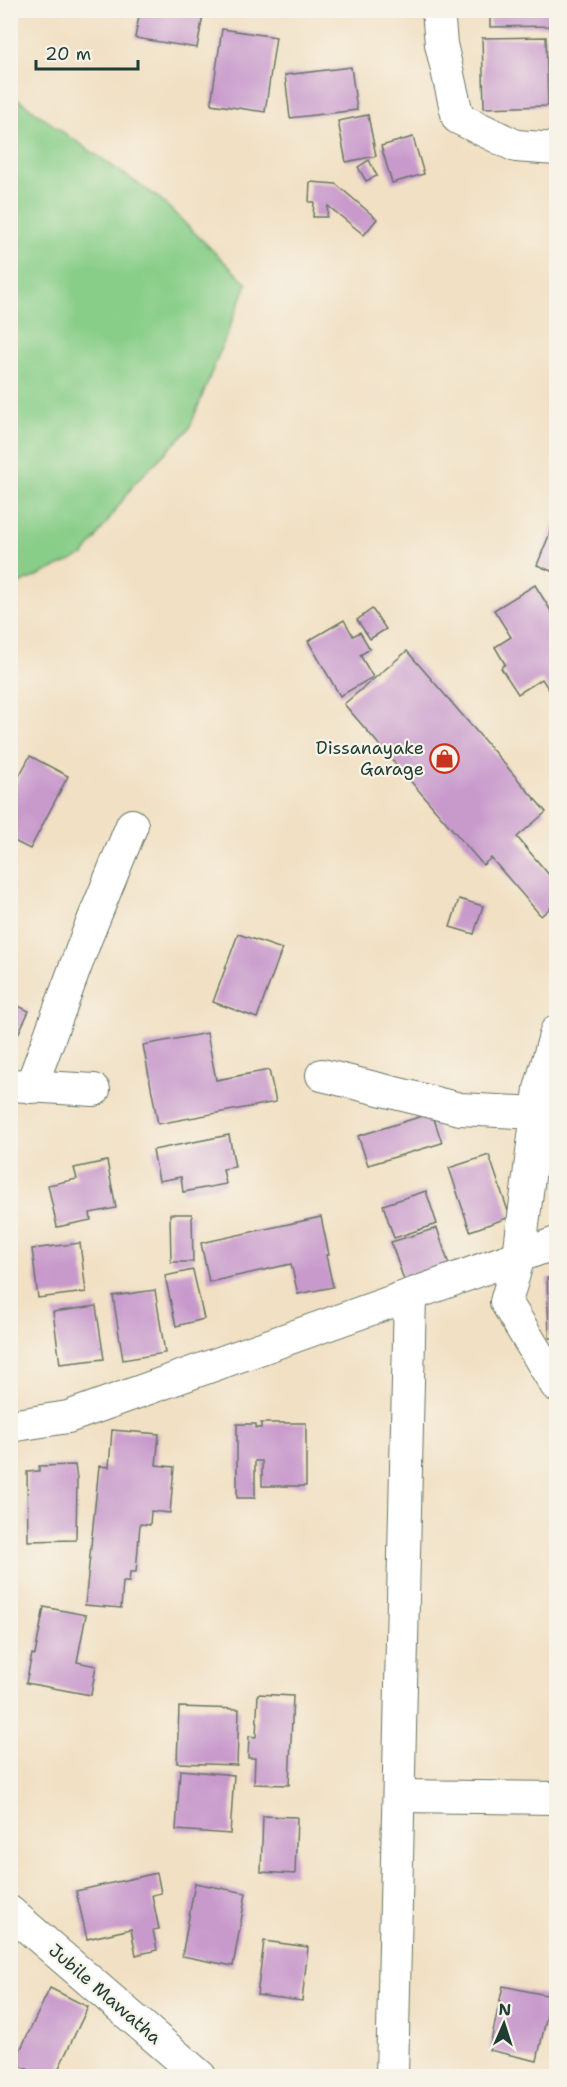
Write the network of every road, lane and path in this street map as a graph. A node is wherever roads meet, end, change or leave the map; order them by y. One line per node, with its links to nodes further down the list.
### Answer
1 (438, 10): 2 (street)
2 (556, 148)
3 (132, 825): 6 (street)
4 (556, 1032): 8 (street)
5 (322, 1075): 8 (street)
6 (21, 1086): 7 (street)
7 (94, 1090)
8 (537, 1113): 10 (street)
9 (556, 1243): 10 (street)
10 (519, 1256): 11 (street); 12 (street)
11 (410, 1295): 13 (street); 14 (street)
12 (556, 1385)
13 (10, 1425)
14 (399, 1796): 15 (street); 18 (street)
15 (556, 1798)
16 (10, 1912): 17 (street, Jubile Mawatha)
17 (201, 2076)
18 (392, 2076)

